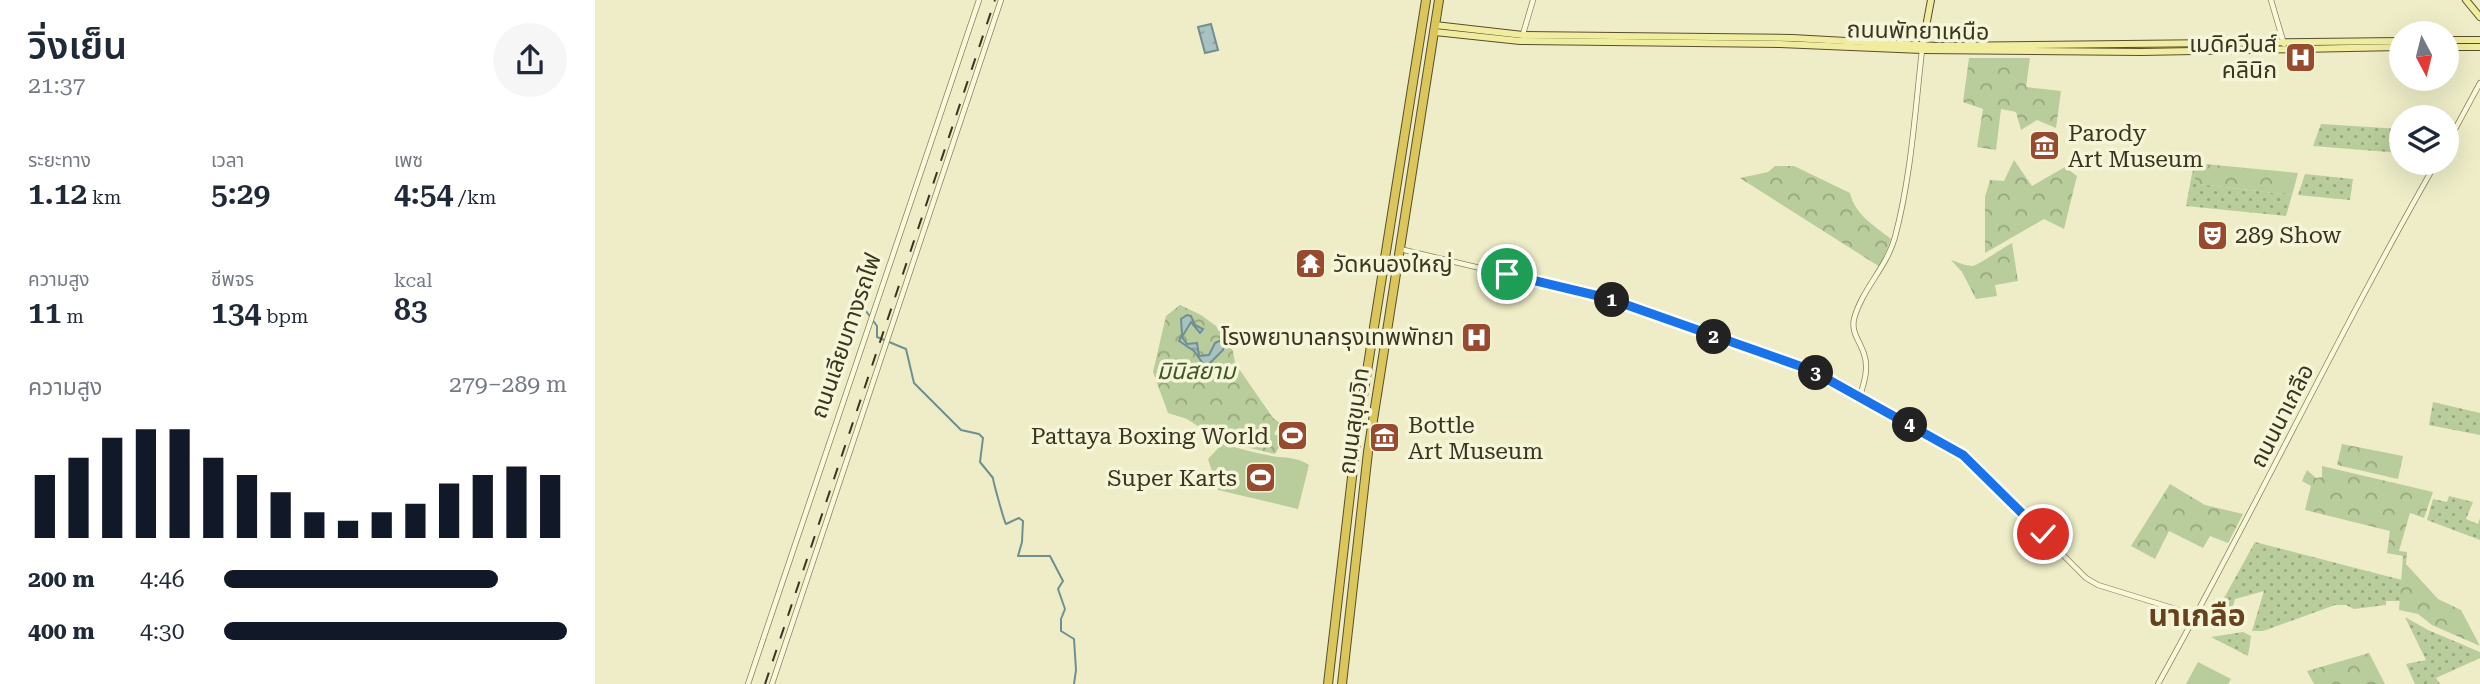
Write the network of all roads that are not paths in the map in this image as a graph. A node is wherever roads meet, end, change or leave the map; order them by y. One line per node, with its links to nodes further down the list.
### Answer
1 (979, 0): 34 (street, ถนนเลียบทางรถไฟ)
2 (1001, 0): 35 (street, ถนนเลียบทางรถไฟ)
3 (1426, 0): 11 (highway, ถนนสุขุมวิท)
4 (1440, 0): 12 (highway, ถนนสุขุมวิท)
5 (1533, 0): 13 (street)
6 (1931, 0): 21 (main road)
7 (2271, 0): 10 (street)
8 (2466, 0): 9 (main road)
9 (2480, 17)
10 (2277, 19): 14 (street); 17 (street)
11 (1422, 27): 12 (highway); 23 (highway, ถนนสุขุมวิท)
12 (1435, 29): 13 (main road, ถนนพัทยาเหนือ); 21 (main road, ถนนพัทยาเหนือ); 24 (highway, ถนนสุขุมวิท)
13 (1523, 35): 21 (main road, ถนนพัทยาเหนือ)
14 (2296, 41): 15 (main road, ถนนพัทยาเหนือ); 17 (main road, ถนนพัทยาเหนือ)
15 (2389, 41)
16 (2459, 42): 18 (main road)
17 (2285, 45): 20 (main road, ถนนพัทยาเหนือ); 21 (main road, ถนนพัทยาเหนือ)
18 (2480, 45): 19 (main road)
19 (2459, 46)
20 (2389, 47)
21 (1922, 48): 28 (street)
22 (2480, 83): 25 (street)
23 (1408, 119): 24 (highway); 29 (highway, ถนนสุขุมวิท)
24 (1420, 120): 27 (highway, ถนนสุขุมวิท)
25 (2459, 122)
26 (2429, 175): 33 (street, ถนนนาเกลือ)
27 (1400, 249): 28 (street); 30 (highway, ถนนสุขุมวิท)
28 (1860, 396): 33 (street)
29 (1346, 525): 30 (highway); 31 (highway, ถนนสุขุมวิท)
30 (1359, 527): 32 (highway, ถนนสุขุมวิท)
31 (1344, 543): 32 (highway); 36 (highway, ถนนสุขุมวิท)
32 (1357, 544): 37 (highway, ถนนสุขุมวิท)
33 (2195, 615): 38 (street, ถนนนาเกลือ)
34 (748, 684)
35 (772, 684)
36 (1328, 684)
37 (1342, 684)
38 (2158, 684)

